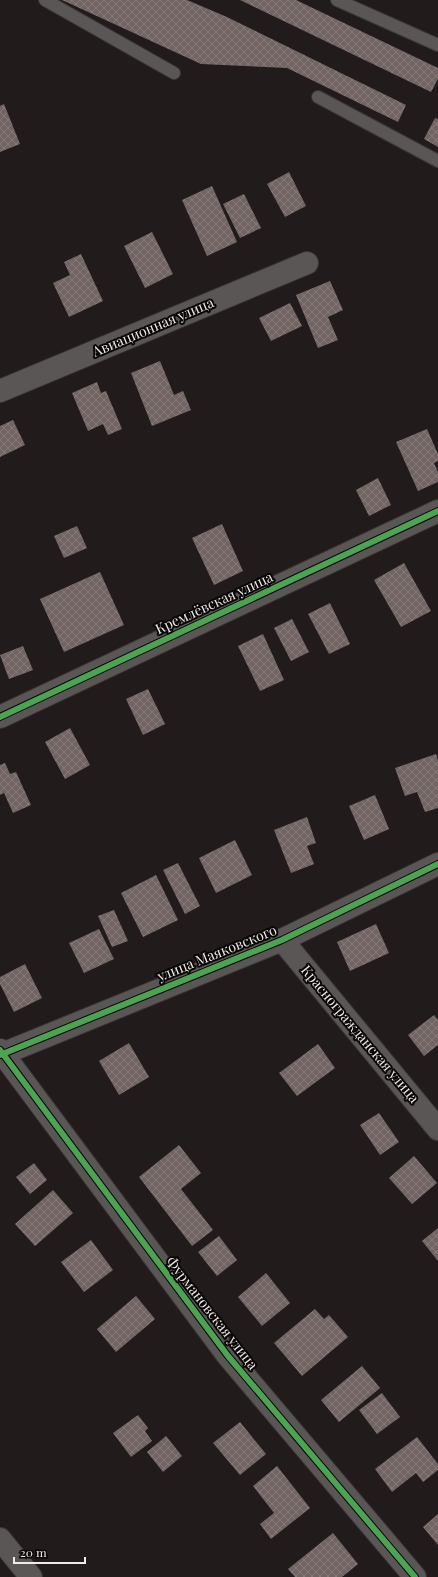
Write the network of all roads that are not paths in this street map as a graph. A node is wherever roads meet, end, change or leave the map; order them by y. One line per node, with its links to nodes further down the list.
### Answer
1 (45, 0): 4 (lane)
2 (336, 0): 3 (lane)
3 (438, 45)
4 (174, 73)
5 (318, 97): 6 (lane)
6 (438, 161)
7 (307, 263): 8 (street, Авиационная улица)
8 (0, 392)
9 (438, 511): 10 (street, Кремлёвская улица)
10 (0, 717)
11 (438, 864): 12 (street, улица Маяковского)
12 (282, 940): 13 (street, улица Маяковского); 14 (street, Красногражданская улица)
13 (1, 1053): 17 (street, Фурмановская улица)
14 (438, 1129)
15 (0, 1539): 16 (street)
16 (31, 1577)
17 (415, 1577)

